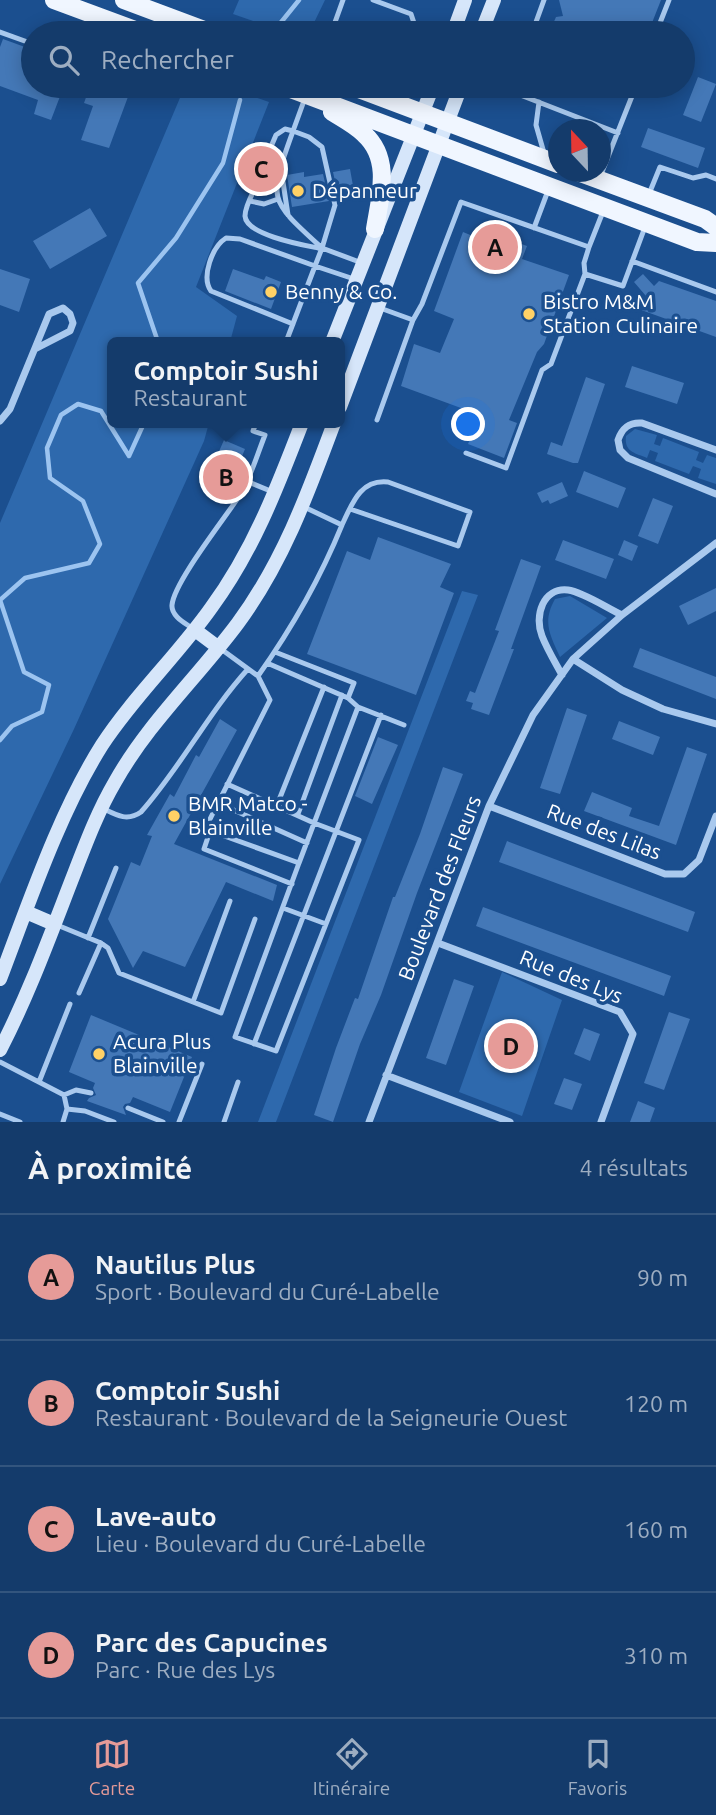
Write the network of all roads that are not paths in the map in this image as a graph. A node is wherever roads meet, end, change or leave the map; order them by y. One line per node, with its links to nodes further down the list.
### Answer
1 (54, 0): 9 (main road)
2 (343, 0): 11 (lane)
3 (373, 0): 12 (lane)
4 (465, 0): 13 (main road)
5 (494, 0): 14 (main road)
6 (544, 0): 15 (lane)
7 (669, 0): 16 (lane)
8 (135, 2): 10 (main road)
9 (108, 21)
10 (182, 21)
11 (335, 21)
12 (413, 21)
13 (457, 21)
14 (486, 21)
15 (536, 21)
16 (661, 21)
17 (0, 32): 18 (lane)
18 (21, 40)
19 (305, 98): 30 (lane)
20 (312, 98): 50 (main road)
21 (317, 98): 32 (main road)
22 (383, 98): 28 (main road)
23 (428, 98): 28 (main road)
24 (457, 98): 29 (main road)
25 (527, 98): 27 (lane)
26 (631, 98): 31 (lane)
27 (539, 102): 31 (lane); 35 (lane)
28 (422, 113): 29 (main road); 32 (main road)
29 (448, 123): 33 (main road); 37 (main road)
30 (293, 131): 36 (lane); 38 (lane); 53 (lane)
31 (618, 133): 34 (lane)
32 (414, 135): 33 (main road); 50 (main road)
33 (439, 145): 42 (main road); 60 (main road)
34 (611, 150)
35 (548, 153)
36 (267, 156)
37 (548, 160)
38 (280, 166): 44 (lane); 47 (lane)
39 (716, 179): 43 (lane)
40 (607, 182): 43 (main road)
41 (257, 184): 45 (lane)
42 (550, 186): 46 (main road); 49 (lane)
43 (648, 198): 51 (main road)
44 (278, 200): 45 (lane); 47 (lane)
45 (250, 201): 53 (lane)
46 (605, 207): 48 (main road); 52 (lane)
47 (289, 216): 53 (lane)
48 (646, 223): 51 (main road); 54 (lane)
49 (534, 228): 52 (lane); 61 (lane)
50 (375, 229): 55 (main road)
51 (715, 238)
52 (589, 247): 57 (lane)
53 (322, 248): 55 (lane); 56 (lane)
54 (632, 261): 57 (lane); 59 (lane)
55 (362, 263): 58 (main road)
56 (315, 266): 58 (lane); 62 (lane); 62 (lane)
57 (585, 274): 73 (lane)
58 (356, 280): 64 (main road)
59 (716, 292)
60 (377, 307): 61 (lane); 66 (main road)
61 (413, 320): 67 (lane)
62 (293, 324): 63 (lane)
63 (288, 337)
64 (334, 337)
65 (35, 349): 65 (street); 68 (street)
66 (345, 393)
67 (377, 420)
68 (0, 421)
69 (254, 428): 74 (lane)
70 (300, 428): 75 (main road)
71 (332, 428): 77 (main road)
72 (716, 450): 76 (street)
73 (466, 453)
74 (246, 481): 75 (lane); 82 (lane)
75 (276, 493): 82 (main road)
76 (716, 494)
77 (302, 506): 79 (lane); 83 (main road)
78 (350, 509): 78 (lane); 79 (lane)
79 (342, 525): 84 (lane)
80 (716, 543): 81 (street, Boulevard des Fleurs)
81 (622, 615): 85 (street, Boulevard des Fleurs); 88 (street)
82 (195, 630): 83 (main road); 112 (main road)
83 (219, 648): 87 (lane); 100 (main road)
84 (275, 652): 86 (lane); 91 (lane)
85 (573, 659): 88 (street, Boulevard des Fleurs); 94 (street)
86 (267, 663): 89 (lane); 90 (lane)
87 (248, 668): 89 (lane); 100 (lane)
88 (562, 675): 99 (street, Boulevard des Fleurs)
89 (258, 676): 96 (lane)
90 (324, 687): 91 (lane); 98 (lane)
91 (345, 697): 92 (lane); 101 (lane)
92 (358, 707): 93 (lane); 103 (lane)
93 (381, 715): 95 (lane); 105 (lane)
94 (716, 724)
95 (404, 725)
96 (228, 784): 97 (lane); 98 (lane)
97 (218, 803): 104 (lane); 106 (lane)
98 (277, 805): 101 (lane)
99 (489, 806): 102 (street, Rue des Lilas); 119 (street, Boulevard des Fleurs)
100 (102, 808): 115 (main road)
101 (298, 814): 103 (lane)
102 (716, 816)
103 (314, 823): 105 (lane); 106 (lane)
104 (211, 831): 107 (lane); 109 (lane)
105 (336, 831): 113 (lane); 116 (lane)
106 (307, 843): 107 (lane)
107 (299, 863): 109 (lane)
108 (116, 868): 117 (lane)
109 (292, 884): 111 (lane)
110 (230, 901): 122 (lane)
111 (283, 908): 113 (lane); 124 (lane)
112 (26, 912): 115 (main road); 120 (main road)
113 (303, 915): 116 (lane); 124 (lane)
114 (255, 919): 122 (lane)
115 (54, 924): 117 (lane); 125 (main road)
116 (326, 924): 124 (lane)
117 (88, 938): 118 (lane)
118 (101, 943): 121 (lane); 122 (lane)
119 (438, 943): 128 (street, Boulevard des Fleurs); 144 (street, Rue des Lys)
120 (0, 979)
121 (79, 993)
122 (193, 1002)
123 (70, 1004): 129 (lane)
124 (254, 1044)
125 (0, 1050)
126 (0, 1062): 129 (lane)
127 (202, 1064): 140 (lane)
128 (386, 1075): 142 (street, Boulevard des Fleurs); 143 (street)
129 (39, 1082): 132 (lane)
130 (238, 1082): 141 (lane)
131 (91, 1093): 132 (lane)
132 (64, 1094): 133 (lane)
133 (67, 1108): 137 (lane); 138 (lane)
134 (128, 1108): 139 (lane)
135 (0, 1114): 136 (lane)
136 (20, 1122)
137 (63, 1122)
138 (114, 1122)
139 (163, 1122)
140 (179, 1122)
141 (224, 1122)
142 (369, 1122)
143 (510, 1122)
144 (601, 1122)

